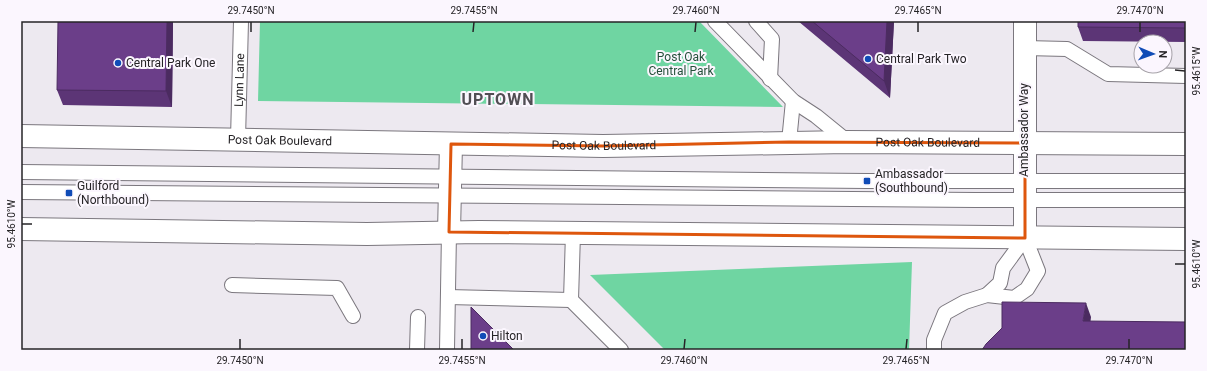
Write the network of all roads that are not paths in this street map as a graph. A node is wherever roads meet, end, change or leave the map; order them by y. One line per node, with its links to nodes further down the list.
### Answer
1 (241, 21): 10 (lane, Lynn Lane)
2 (715, 21): 7 (lane)
3 (756, 21): 7 (lane)
4 (1025, 21): 5 (main road, Ambassador Way)
5 (1024, 48): 6 (lane); 13 (main road, Ambassador Way)
6 (1186, 76)
7 (770, 78): 8 (lane)
8 (793, 101): 11 (lane); 12 (lane)
9 (21, 136): 10 (main road, Post Oak Boulevard)
10 (238, 139): 14 (main road, Post Oak Boulevard)
11 (789, 142): 12 (main road, Post Oak Boulevard); 14 (main road, Post Oak Boulevard)
12 (848, 142): 13 (main road, Post Oak Boulevard)
13 (1025, 143): 15 (main road, Post Oak Boulevard); 19 (main road, Ambassador Way)
14 (451, 144): 18 (main road)
15 (1186, 144)
16 (21, 172): 18 (lane)
17 (1186, 181): 19 (lane)
18 (450, 186): 19 (lane); 19 (lane); 20 (lane); 23 (main road)
19 (1024, 190): 21 (lane); 25 (main road, Ambassador Way)
20 (21, 192)
21 (1186, 200)
22 (21, 229): 23 (main road)
23 (449, 232): 24 (main road); 29 (lane)
24 (573, 233): 25 (main road); 30 (lane)
25 (1025, 238): 26 (main road); 28 (lane); 28 (lane)
26 (1186, 239)
27 (232, 285): 31 (lane)
28 (987, 296): 36 (lane)
29 (448, 297): 30 (lane); 34 (lane)
30 (571, 300): 35 (lane)
31 (353, 316)
32 (418, 318): 33 (lane)
33 (417, 350)
34 (447, 350)
35 (621, 350)
36 (934, 350)

